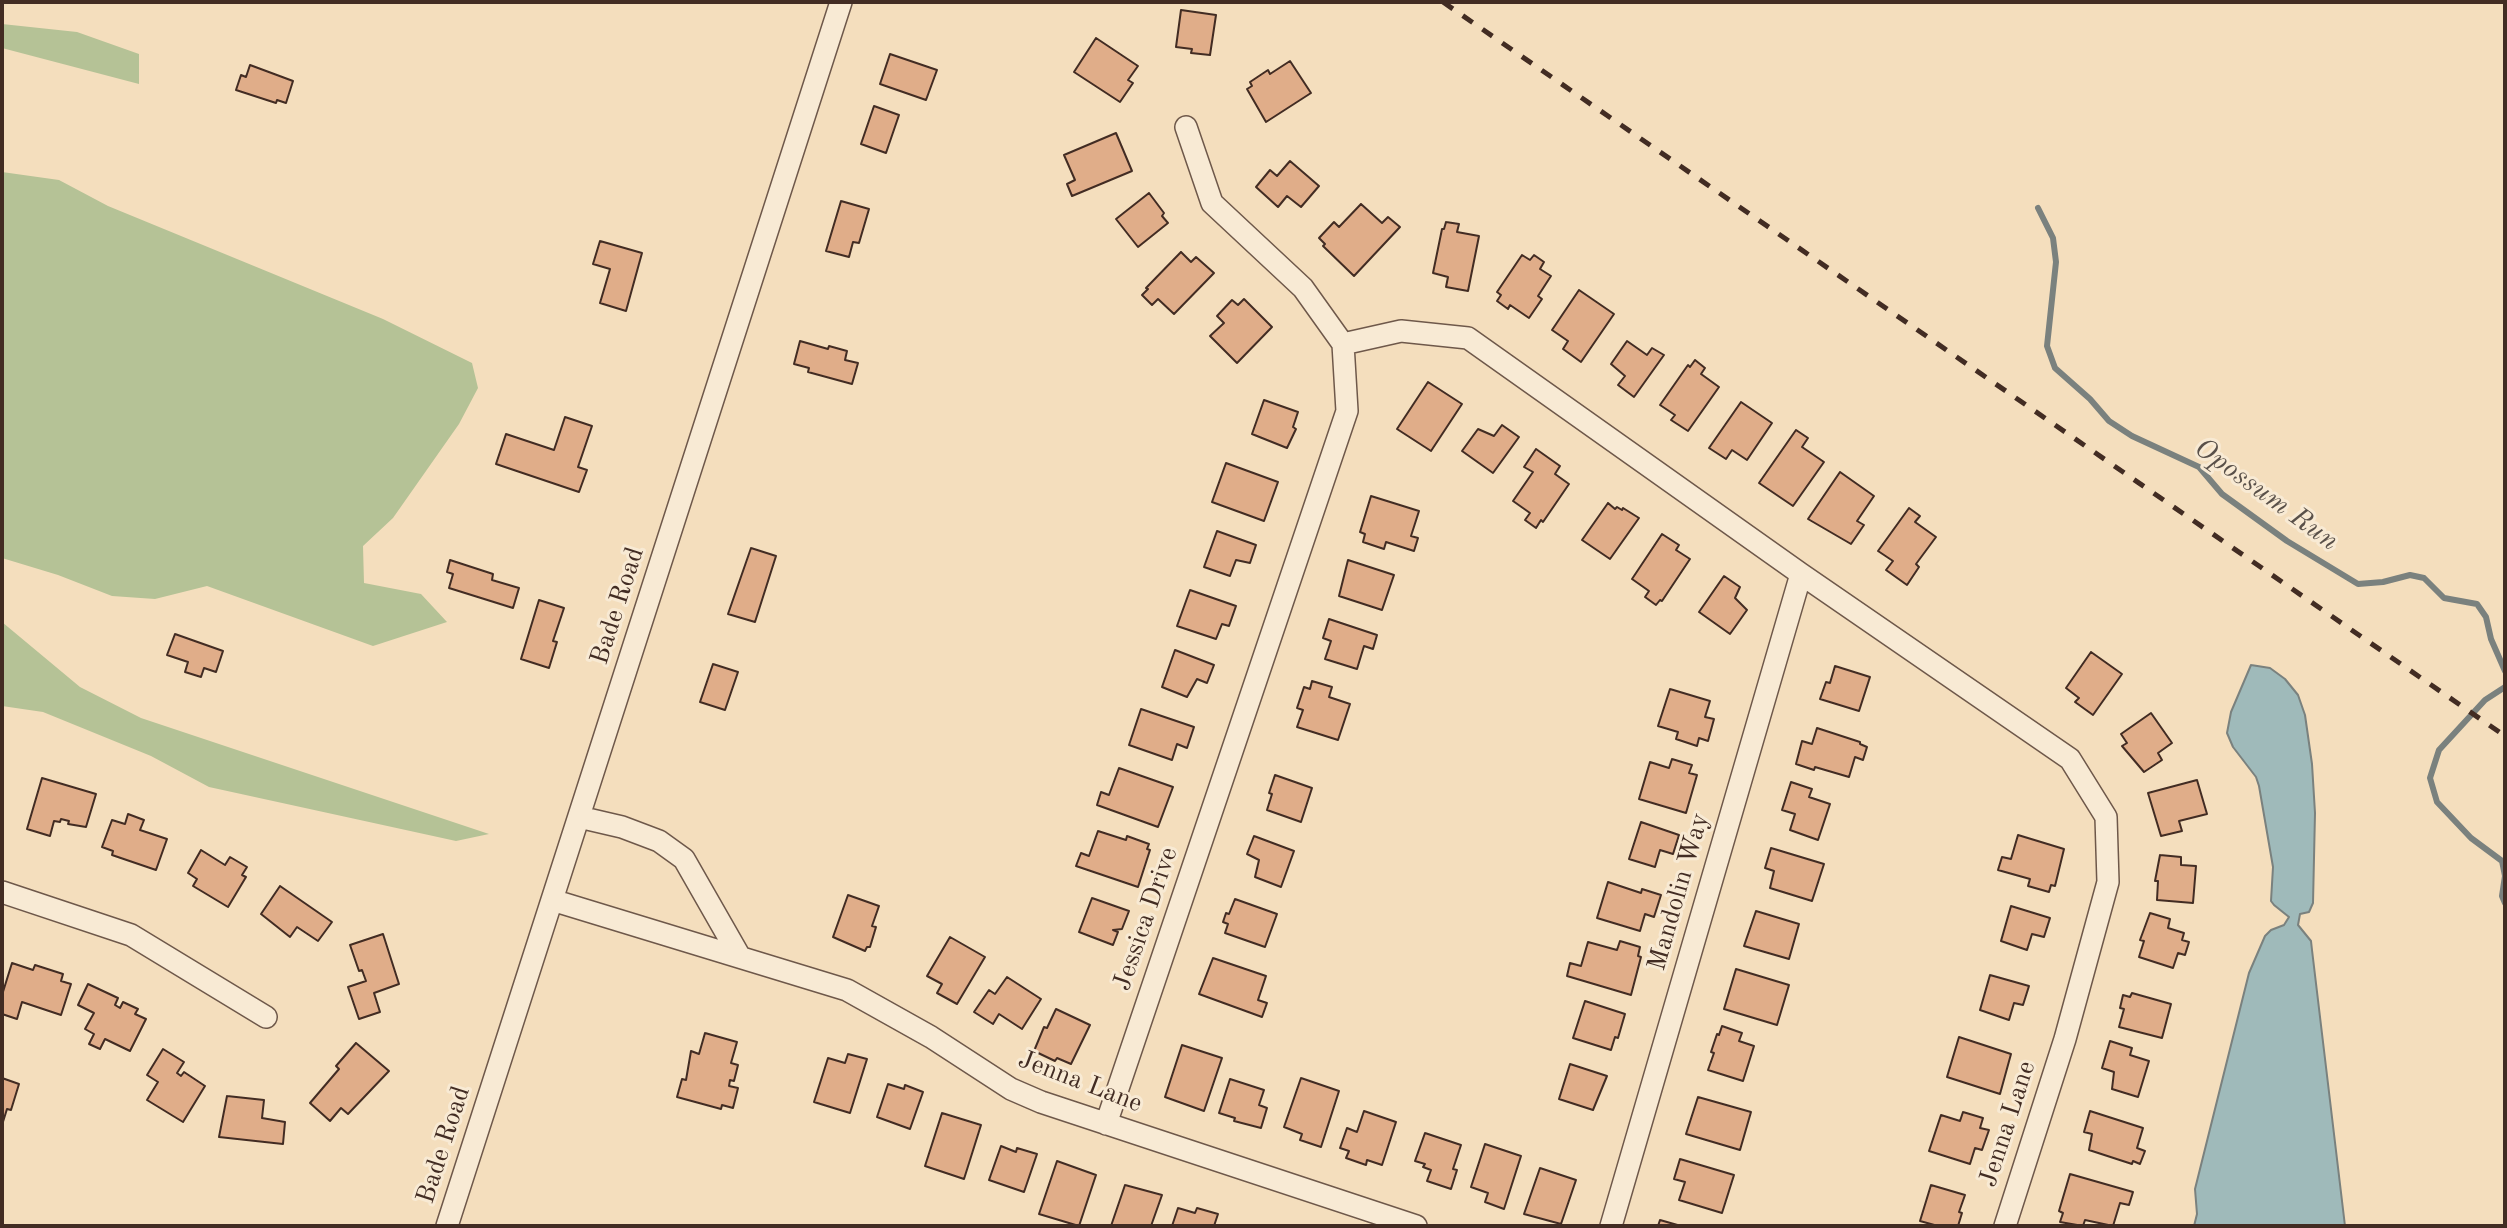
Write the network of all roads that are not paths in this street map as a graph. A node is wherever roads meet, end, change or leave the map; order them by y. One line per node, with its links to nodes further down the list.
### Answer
1 (841, 2): 5 (street, Bade Road)
2 (1186, 127): 3 (street)
3 (1343, 344): 4 (street, Jenna Lane); 10 (street, Jessica Drive)
4 (1801, 574): 14 (street, Mandolin Way); 15 (street, Jenna Lane)
5 (579, 817): 7 (street, Bade Road); 8 (street)
6 (2, 892): 9 (street)
7 (552, 900): 8 (street, Jenna Lane); 12 (street, Bade Road)
8 (740, 957): 10 (street, Jenna Lane)
9 (265, 1017)
10 (1106, 1124): 11 (street, Jenna Lane)
11 (1393, 1223): 13 (street, Jenna Lane)
12 (447, 1226)
13 (1416, 1226)
14 (1611, 1226)
15 (2005, 1226)

